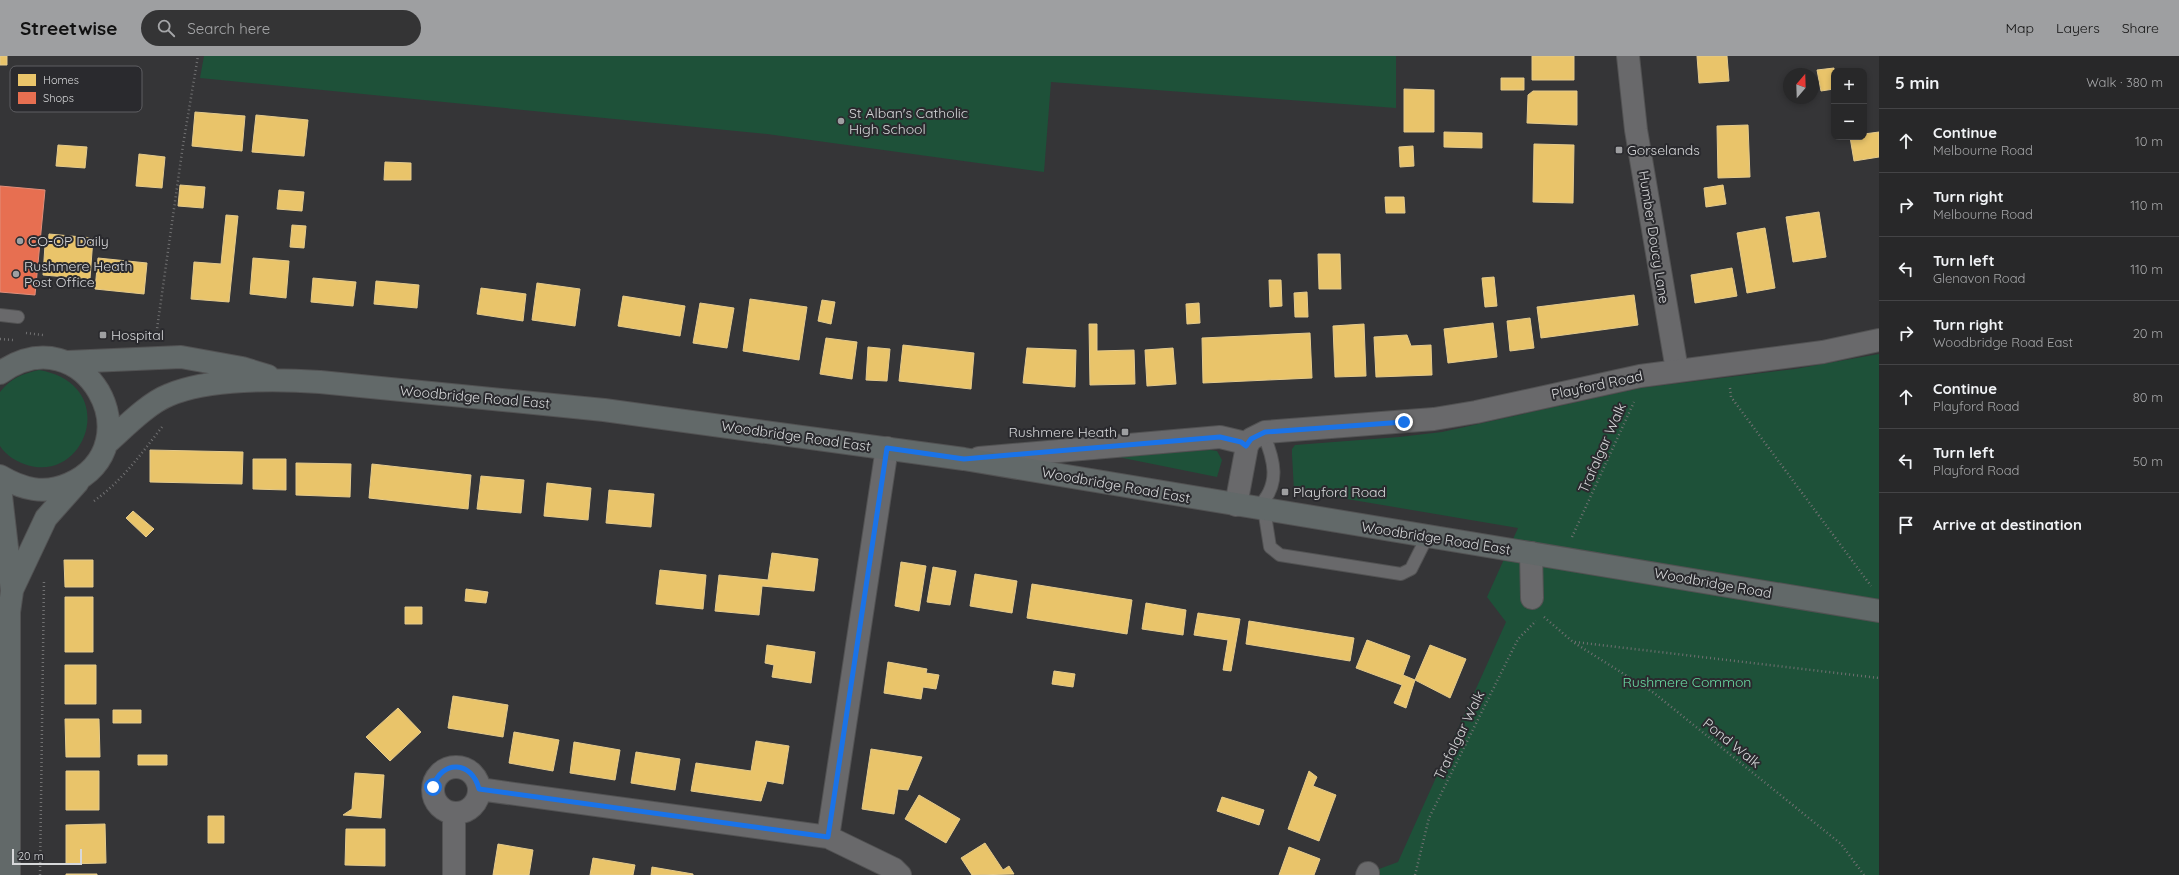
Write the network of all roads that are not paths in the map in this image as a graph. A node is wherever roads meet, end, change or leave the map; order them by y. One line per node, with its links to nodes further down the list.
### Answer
1 (1628, 56): 7 (street, Humber Doucy Lane)
2 (0, 315): 3 (lane)
3 (18, 317)
4 (1879, 340): 7 (street, Playford Road)
5 (68, 362): 6 (main road, Woodbridge Road East); 8 (main road, Woodbridge Road East); 10 (main road, Woodbridge Road East)
6 (4, 366)
7 (1677, 370): 9 (street, Playford Road)
8 (279, 379): 10 (main road, Woodbridge Road East); 11 (main road, Woodbridge Road East)
9 (1255, 439): 12 (street, Playford Road); 16 (street); 16 (lane)
10 (106, 444): 14 (main road, Woodbridge Road East)
11 (887, 448): 12 (main road, Woodbridge Road East); 24 (street)
12 (964, 459): 16 (main road, Woodbridge Road East)
13 (0, 476): 14 (main road, Woodbridge Road East)
14 (80, 479): 19 (main road)
15 (0, 487): 19 (main road)
16 (1252, 507): 17 (main road, Woodbridge Road East); 17 (lane)
17 (1428, 537): 18 (main road, Woodbridge Road East)
18 (1539, 554): 20 (street); 21 (main road, Woodbridge Road)
19 (12, 591): 25 (main road)
20 (1532, 598)
21 (1879, 611)
22 (479, 789): 23 (street); 23 (street); 24 (street)
23 (454, 813): 26 (street)
24 (828, 837): 27 (street)
25 (9, 875)
26 (454, 875)
27 (900, 875)

